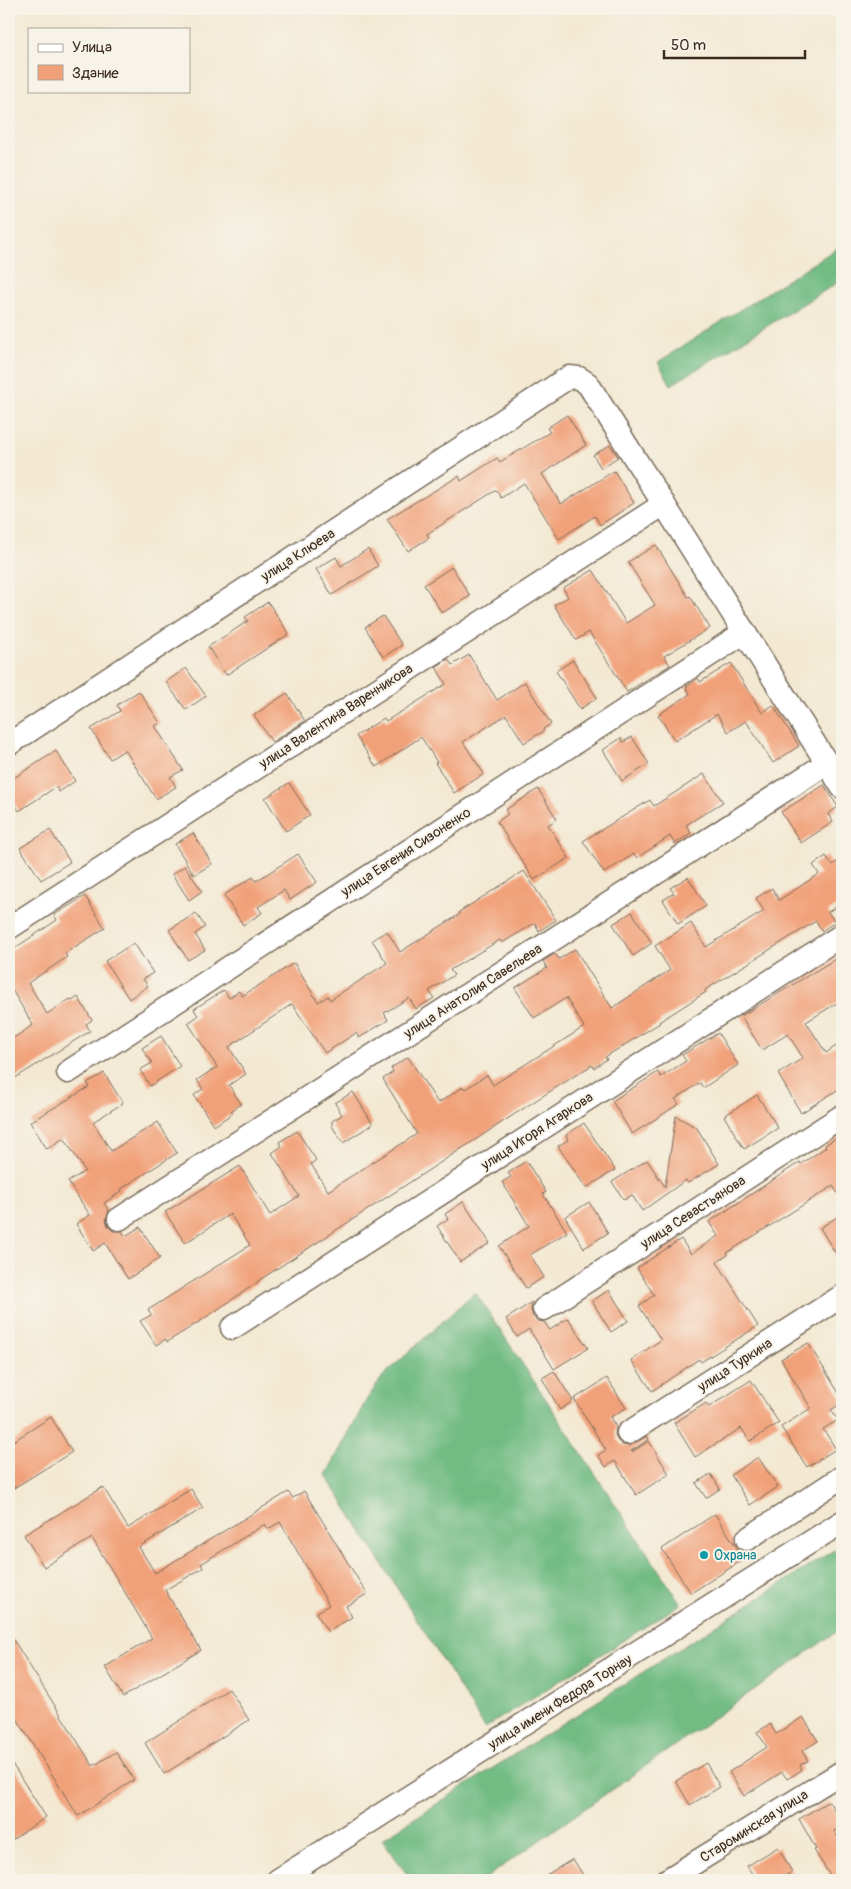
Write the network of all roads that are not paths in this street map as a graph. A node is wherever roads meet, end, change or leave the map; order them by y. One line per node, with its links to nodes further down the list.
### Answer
1 (664, 504): 2 (street); 3 (street, улица Клюева); 6 (street, улица Валентина Варенникова)
2 (745, 632): 4 (street); 8 (street, улица Евгения Сизоненко)
3 (9, 744)
4 (827, 763): 5 (street); 10 (street, улица Анатолия Савельева)
5 (842, 787)
6 (9, 928)
7 (842, 935): 13 (street, улица Игоря Агаркова)
8 (68, 1072)
9 (842, 1116): 12 (street, улица Севастьянова)
10 (119, 1219)
11 (842, 1296): 14 (street, улица Туркина)
12 (544, 1309)
13 (232, 1328)
14 (628, 1434)
15 (842, 1477): 17 (street)
16 (842, 1522): 19 (street, улица имени Федора Торнау)
17 (747, 1539)
18 (841, 1774): 20 (street, Староминская улица)
19 (278, 1880)
20 (667, 1880)

